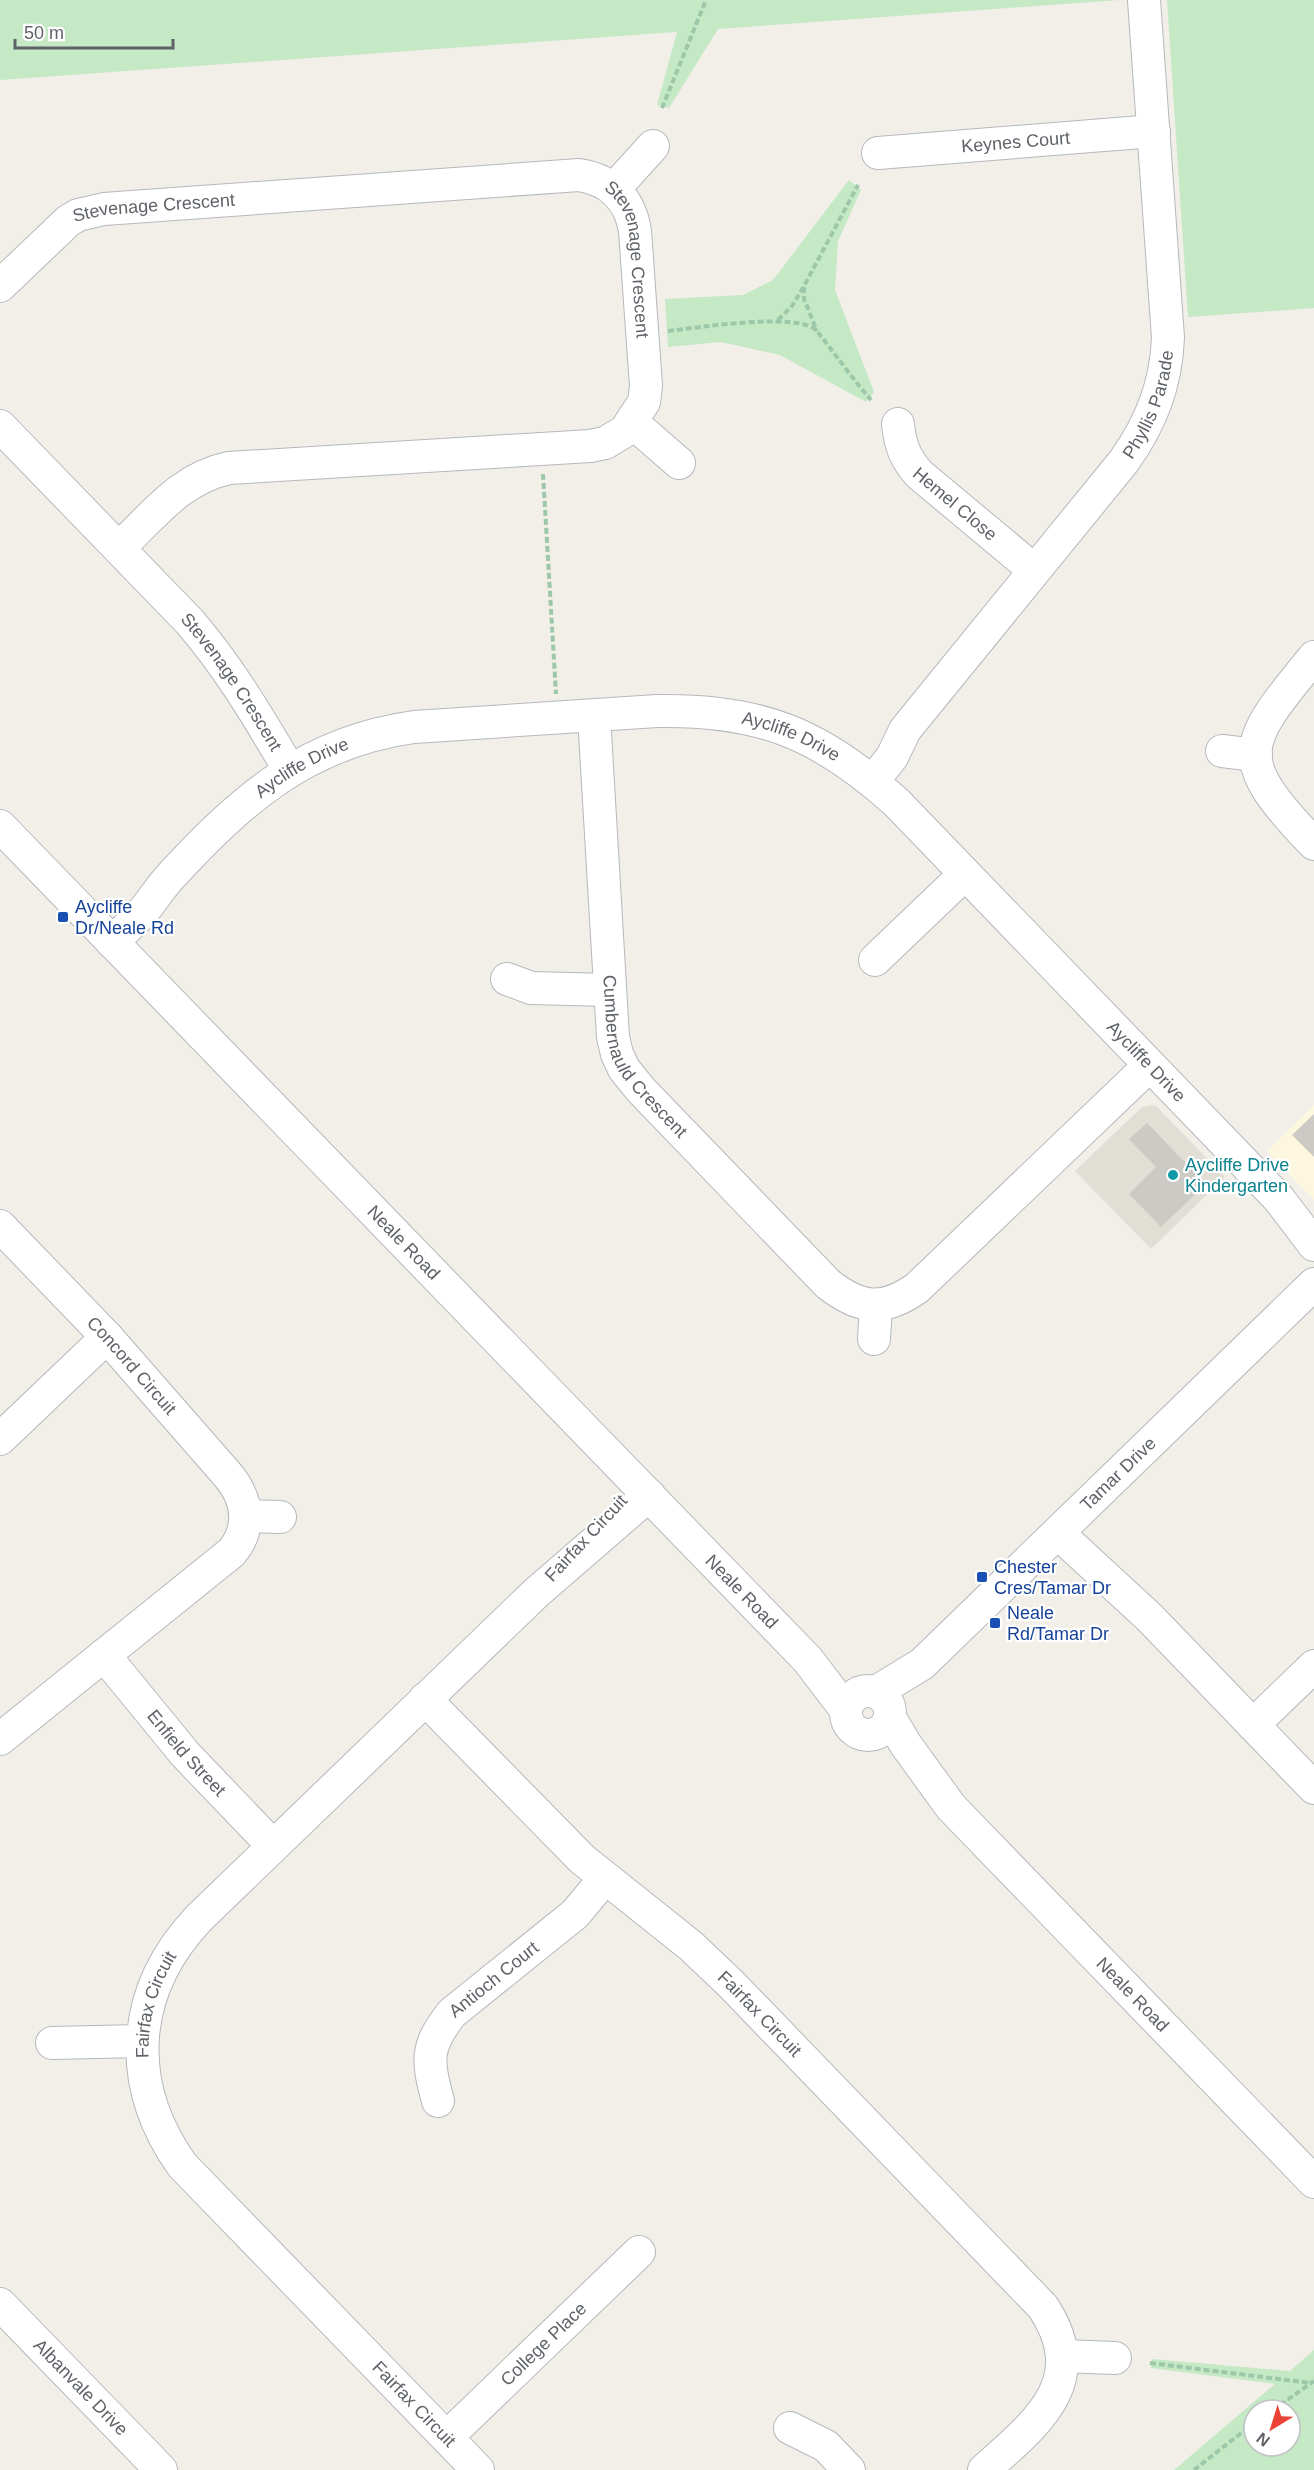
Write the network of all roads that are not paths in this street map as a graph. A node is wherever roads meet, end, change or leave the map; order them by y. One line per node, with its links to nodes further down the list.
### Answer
1 (1144, 0): 2 (street, Phyllis Parade)
2 (1154, 131): 4 (street, Keynes Court); 12 (street, Phyllis Parade)
3 (653, 146): 5 (street)
4 (878, 153)
5 (614, 189): 6 (street, Stevenage Crescent); 7 (street, Stevenage Crescent)
6 (0, 286)
7 (633, 423): 10 (street); 11 (street)
8 (898, 424): 12 (street, Hemel Close)
9 (0, 426): 11 (street, Stevenage Crescent)
10 (679, 463)
11 (119, 548): 17 (street, Stevenage Crescent)
12 (1034, 570): 18 (street, Phyllis Parade)
13 (1314, 657): 16 (street)
14 (594, 716): 17 (street, Aycliffe Drive); 18 (street, Aycliffe Drive); 25 (street, Cumbernauld Crescent)
15 (1222, 751): 16 (street)
16 (1256, 755): 20 (street)
17 (289, 769): 22 (street, Aycliffe Drive)
18 (867, 776): 21 (street, Aycliffe Drive)
19 (0, 826): 22 (street, Neale Road)
20 (1314, 844)
21 (964, 875): 23 (street); 26 (street, Aycliffe Drive)
22 (107, 936): 36 (street, Neale Road)
23 (875, 960)
24 (507, 979): 25 (street)
25 (610, 990): 32 (street, Cumbernauld Crescent)
26 (1149, 1066): 27 (street, Aycliffe Drive); 32 (street)
27 (1279, 1199): 29 (street, Aycliffe Drive); 30 (street, Aycliffe Drive)
28 (0, 1226): 33 (street, Concord Circuit)
29 (1314, 1226)
30 (1314, 1245)
31 (1314, 1284): 39 (street, Tamar Drive)
32 (876, 1306): 34 (street)
33 (107, 1337): 35 (street); 37 (street, Concord Circuit)
34 (874, 1339)
35 (0, 1439)
36 (643, 1489): 42 (street, Fairfax Circuit); 43 (street, Neale Road)
37 (246, 1516): 38 (street); 40 (street)
38 (279, 1517)
39 (1062, 1528): 43 (street, Tamar Drive); 44 (street)
40 (104, 1655): 45 (street); 47 (street, Enfield Street)
41 (1314, 1666): 44 (street)
42 (425, 1699): 47 (street, Fairfax Circuit); 48 (street, Fairfax Circuit)
43 (873, 1710): 52 (street, Neale Road)
44 (1253, 1725): 46 (street)
45 (0, 1739)
46 (1314, 1788)
47 (273, 1846): 49 (street, Fairfax Circuit)
48 (604, 1878): 51 (street, Antioch Court); 55 (street, Fairfax Circuit)
49 (142, 2041): 50 (street); 58 (street, Fairfax Circuit)
50 (52, 2043)
51 (438, 2101)
52 (1314, 2182)
53 (639, 2252): 58 (street, College Place)
54 (0, 2304): 59 (street, Albanvale Drive)
55 (1062, 2356): 56 (street); 62 (street, Fairfax Circuit)
56 (1115, 2358)
57 (790, 2428): 61 (street)
58 (447, 2438): 60 (street, Fairfax Circuit)
59 (161, 2470)
60 (478, 2470)
61 (849, 2470)
62 (984, 2470)

